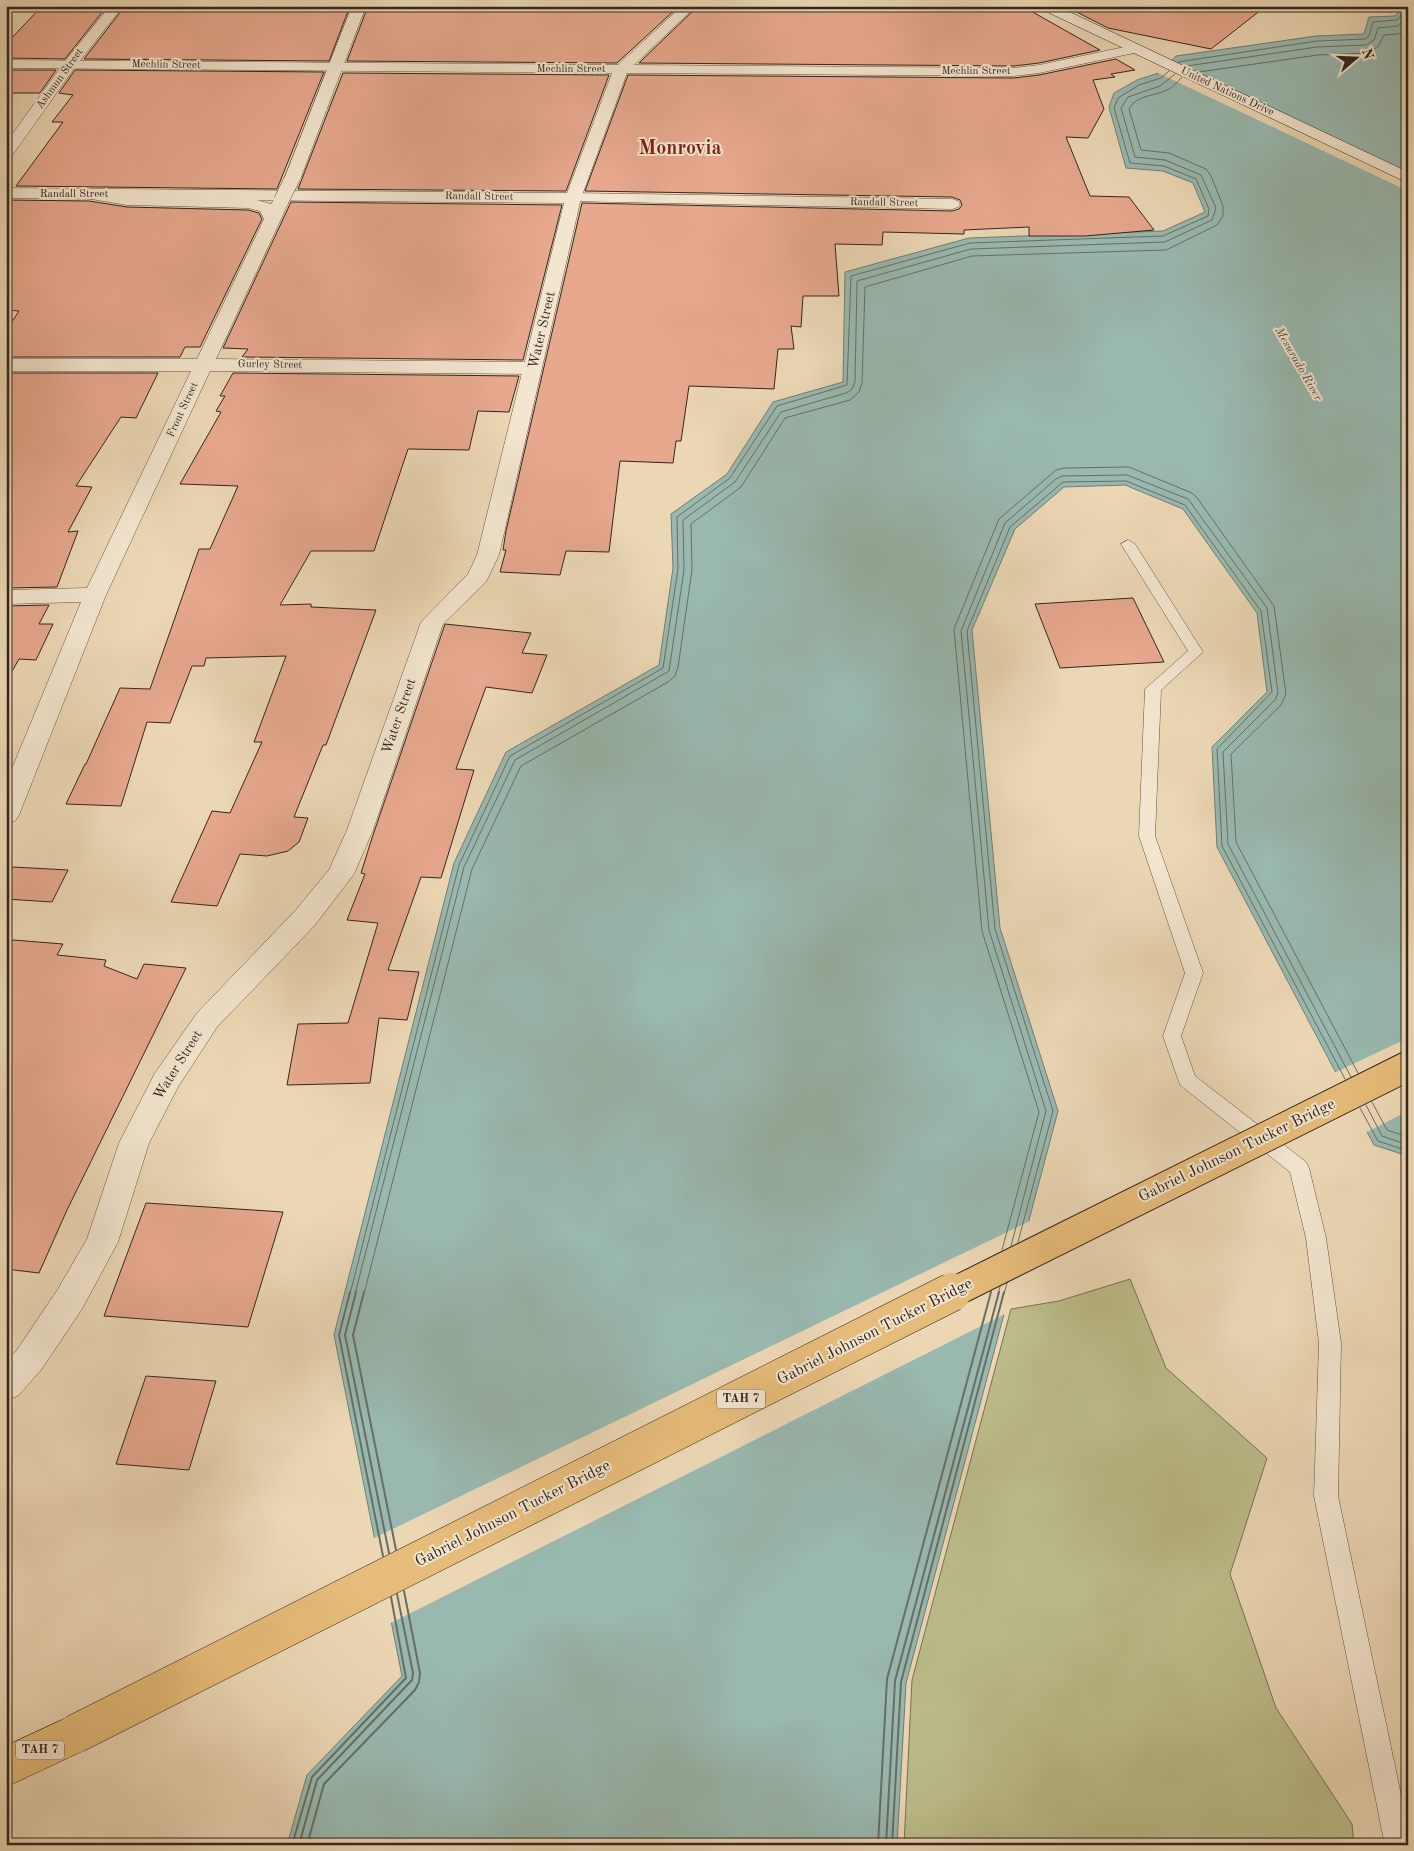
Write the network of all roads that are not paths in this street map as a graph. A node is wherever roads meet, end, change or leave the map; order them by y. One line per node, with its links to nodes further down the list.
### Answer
1 (116, 6): 7 (street, Ashmun Street)
2 (359, 6): 8 (street, Front Street)
3 (690, 6): 9 (street, Water Street)
4 (1046, 6): 5 (street, United Nations Drive)
5 (1134, 49): 9 (street, Mechlin Street); 11 (street, United Nations Drive)
6 (6, 64): 7 (street, Mechlin Street)
7 (70, 64): 8 (street, Mechlin Street); 10 (street, Ashmun Street)
8 (334, 67): 9 (street, Mechlin Street); 16 (street, Front Street, bridge)
9 (621, 69): 14 (street, Water Street)
10 (6, 154)
11 (1408, 178)
12 (6, 193): 13 (street, Randall Street)
13 (85, 194): 14 (street, Randall Street); 16 (street)
14 (574, 198): 15 (street, Randall Street); 19 (street, Water Street)
15 (952, 204)
16 (277, 210): 18 (street, Front Street)
17 (6, 365): 18 (street, Gurley Street)
18 (204, 365): 19 (street, Gurley Street); 21 (street, Front Street)
19 (533, 368): 25 (street, Water Street)
20 (1128, 544): 27 (lane)
21 (96, 595): 22 (street); 23 (street, Front Street)
22 (6, 597)
23 (6, 815)
24 (1408, 1066): 26 (highway, Gabriel Johnson Tucker Bridge / TAH 7, bridge)
25 (6, 1385)
26 (6, 1767)
27 (1398, 1845)

